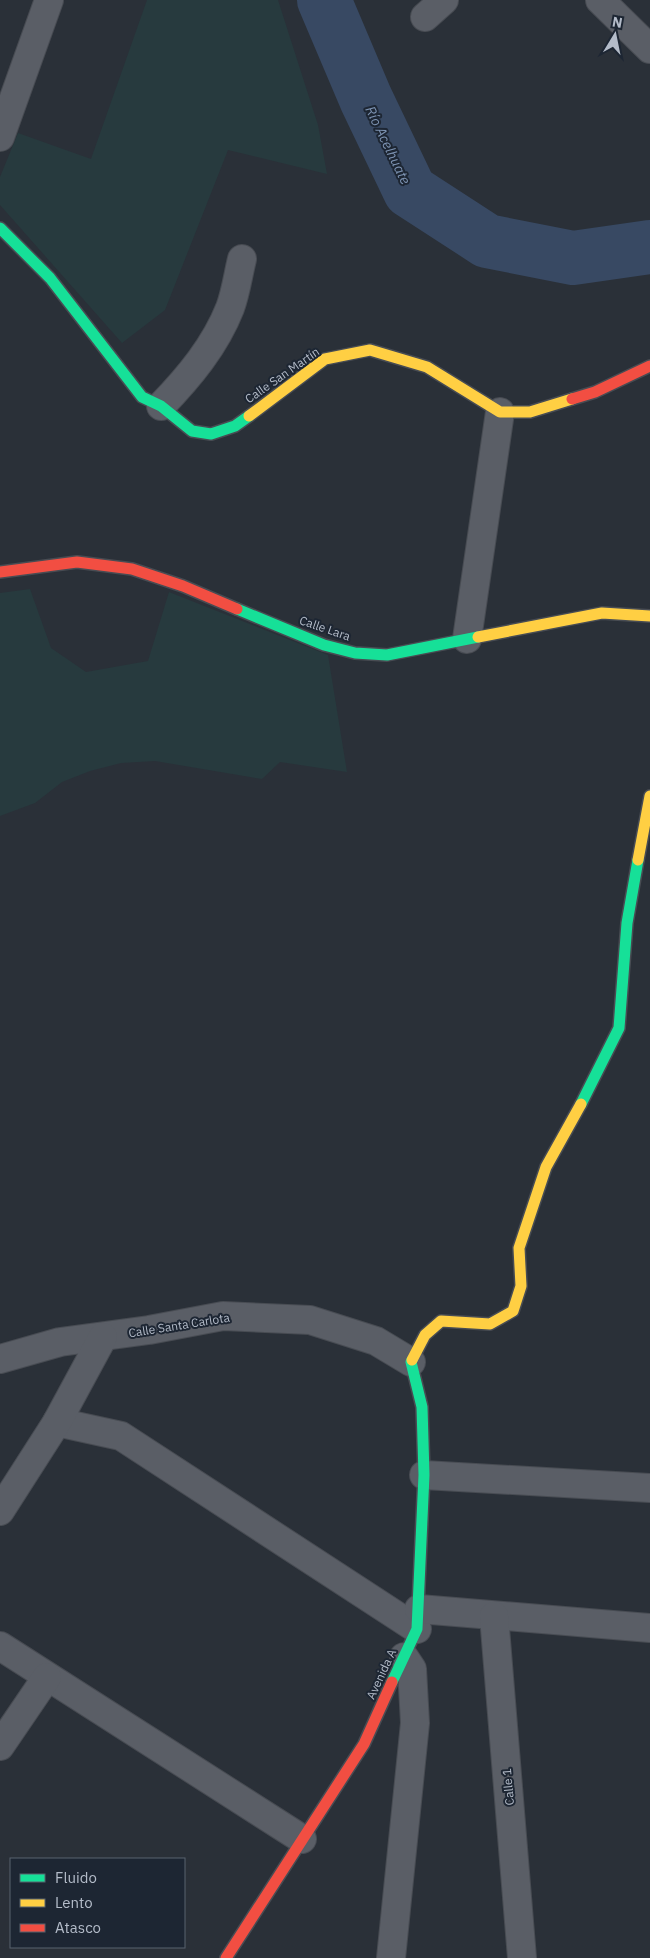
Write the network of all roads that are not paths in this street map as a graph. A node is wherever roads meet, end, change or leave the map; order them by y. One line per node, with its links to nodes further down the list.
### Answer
1 (49, 0): 4 (street)
2 (600, 0): 3 (street)
3 (650, 49)
4 (0, 137)
5 (0, 228): 8 (street, Calle San Martín)
6 (242, 258): 8 (street)
7 (650, 366): 9 (street)
8 (161, 406): 9 (street, Calle San Martín)
9 (500, 412): 12 (street)
10 (0, 572): 12 (street, Calle Lara)
11 (650, 616): 12 (street, Calle Lara)
12 (468, 639)
13 (650, 796): 16 (street)
14 (103, 1337): 15 (street, Calle Santa Carlota); 16 (street, Calle Santa Carlota); 17 (street)
15 (0, 1359)
16 (411, 1362): 18 (street, Avenida A)
17 (57, 1422): 20 (street); 22 (street)
18 (424, 1475): 19 (street); 22 (street, Avenida A)
19 (650, 1488)
20 (0, 1511)
21 (494, 1616): 22 (street); 23 (street); 31 (street, Calle 1)
22 (418, 1619): 25 (street, Avenida A)
23 (650, 1628)
24 (0, 1646): 26 (street)
25 (404, 1657): 28 (street, Avenida A); 30 (street)
26 (47, 1677): 27 (street); 28 (street)
27 (0, 1746)
28 (302, 1839): 29 (street, Avenida A)
29 (226, 1958)
30 (391, 1958)
31 (522, 1958)

